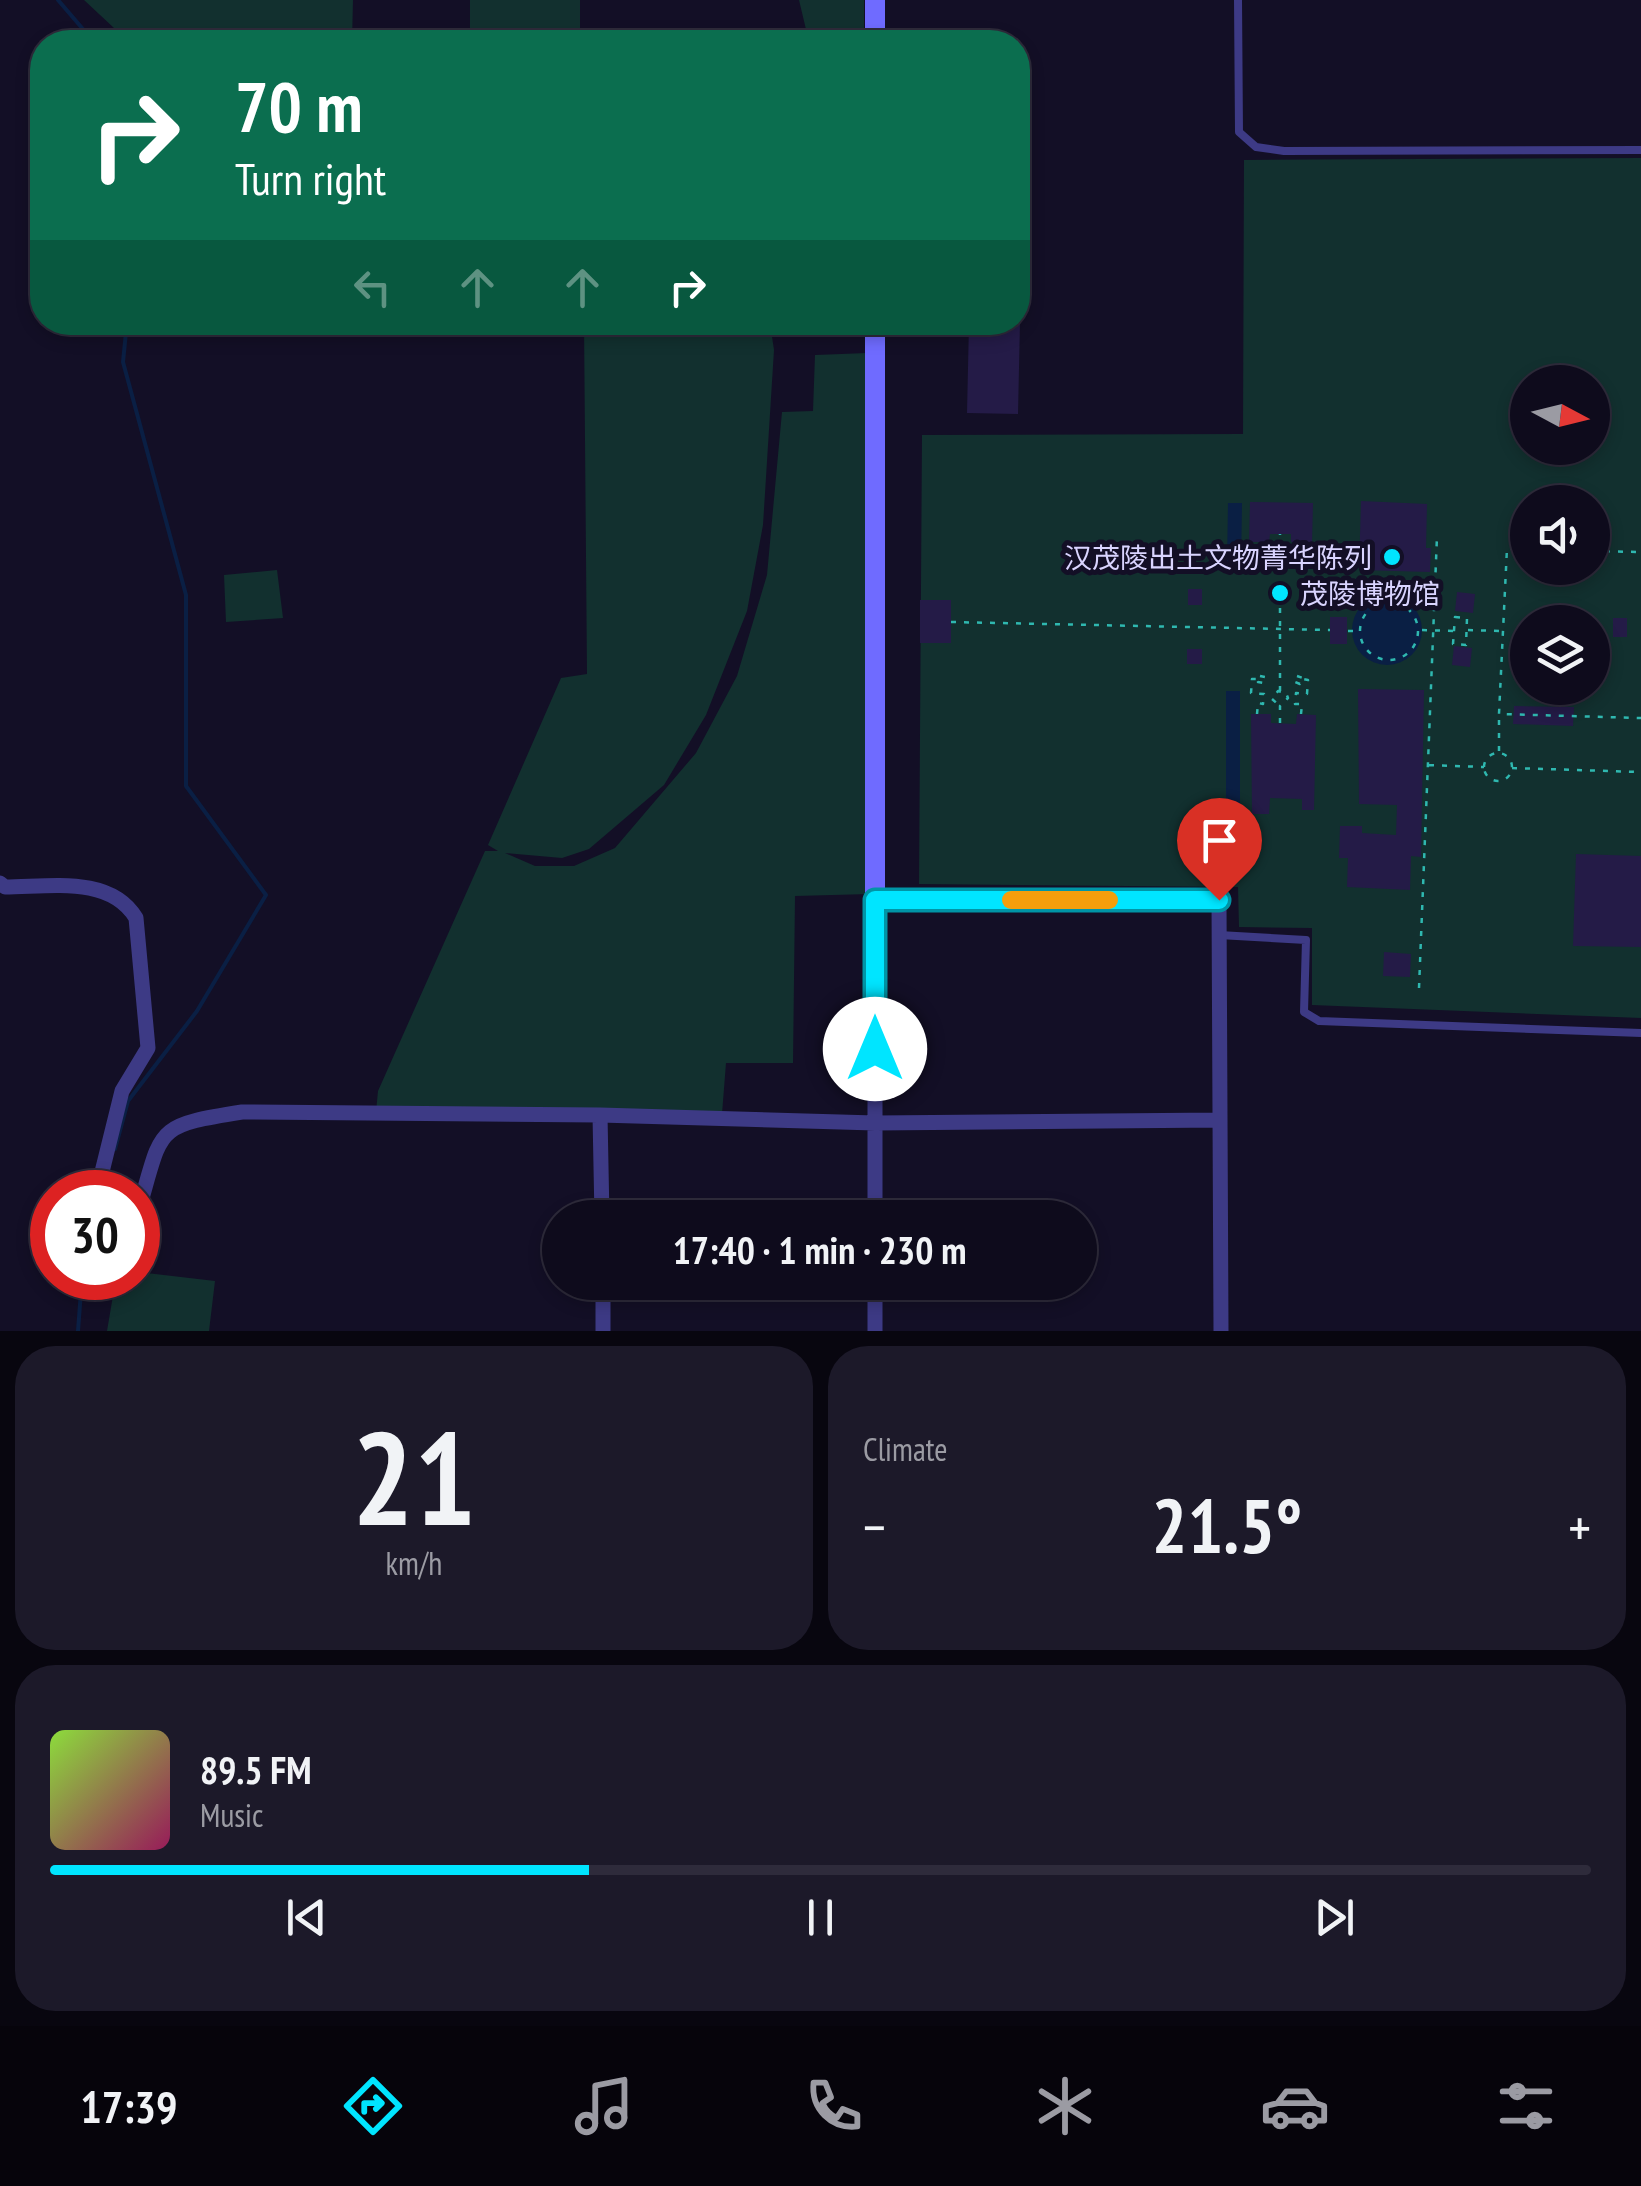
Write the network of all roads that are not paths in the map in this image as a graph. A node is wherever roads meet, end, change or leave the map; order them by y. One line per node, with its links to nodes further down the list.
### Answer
1 (875, 0): 3 (main road)
2 (1238, 0): 4 (lane)
3 (875, 30)
4 (1641, 150)
5 (875, 335): 7 (main road)
6 (0, 883): 13 (street)
7 (875, 900): 8 (street); 12 (street)
8 (1220, 936): 9 (lane); 11 (street)
9 (1641, 1032)
10 (600, 1115): 12 (street); 14 (street); 15 (street)
11 (1220, 1120): 12 (street); 21 (street)
12 (875, 1124): 16 (street)
13 (102, 1170)
14 (150, 1170)
15 (602, 1200)
16 (875, 1200)
17 (603, 1300): 19 (street)
18 (876, 1300): 20 (street)
19 (604, 1331)
20 (876, 1331)
21 (1220, 1331)

